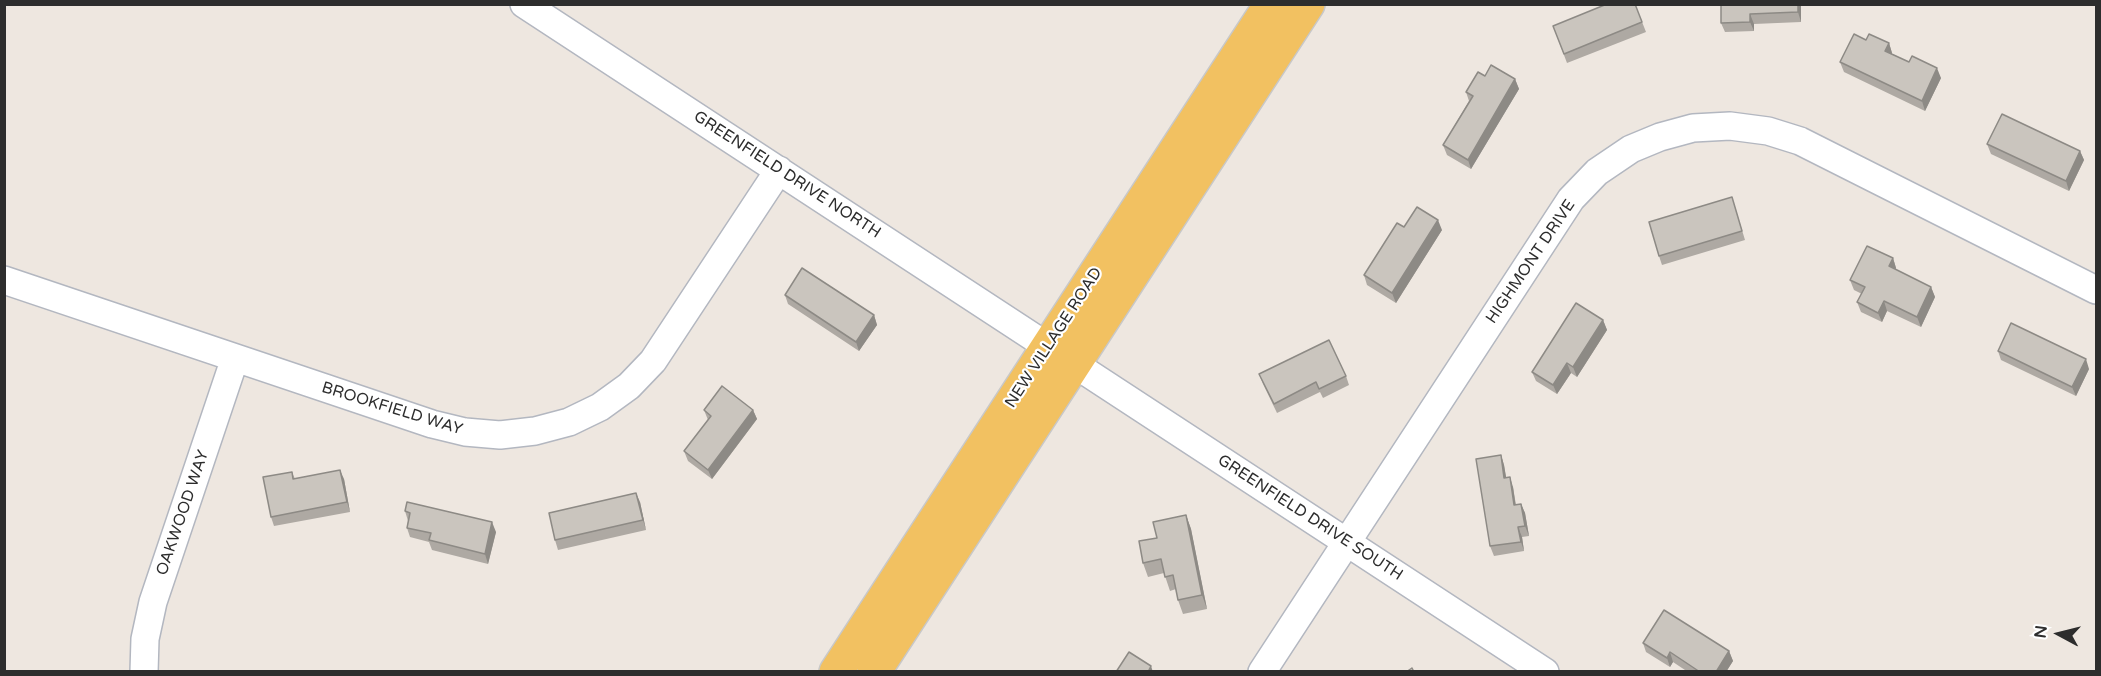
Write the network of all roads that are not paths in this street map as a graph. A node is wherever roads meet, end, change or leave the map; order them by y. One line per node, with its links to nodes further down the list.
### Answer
1 (524, 4): 4 (street, GREENFIELD DRIVE NORTH)
2 (1271, 4): 7 (main road, NEW VILLAGE ROAD)
3 (1308, 4): 7 (main road, NEW VILLAGE ROAD)
4 (779, 170): 7 (street, GREENFIELD DRIVE NORTH); 8 (street, BROOKFIELD WAY)
5 (4, 280): 8 (street, BROOKFIELD WAY)
6 (2097, 290): 9 (street, HIGHMONT DRIVE)
7 (1062, 355): 9 (street, GREENFIELD DRIVE SOUTH); 11 (main road, NEW VILLAGE ROAD); 12 (main road, NEW VILLAGE ROAD)
8 (235, 358): 10 (street, OAKWOOD WAY)
9 (1347, 542): 13 (street, HIGHMONT DRIVE); 14 (street, GREENFIELD DRIVE SOUTH)
10 (144, 672)
11 (836, 672)
12 (874, 672)
13 (1262, 672)
14 (1545, 672)

